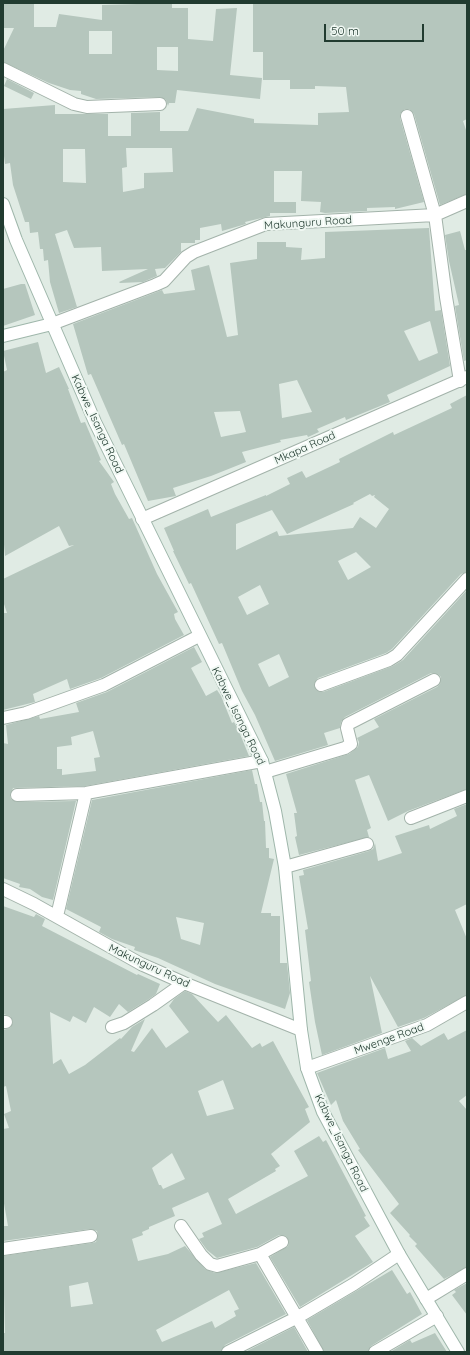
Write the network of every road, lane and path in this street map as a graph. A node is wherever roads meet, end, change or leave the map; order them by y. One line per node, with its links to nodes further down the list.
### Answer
1 (3, 69): 2 (street)
2 (160, 104)
3 (407, 116): 6 (street)
4 (467, 201): 6 (street, Makunguru Road)
5 (3, 204): 7 (street, Kabwe_Isanga Road)
6 (435, 215): 7 (street, Makunguru Road); 9 (street)
7 (52, 324): 8 (street); 10 (street, Kabwe_Isanga Road)
8 (3, 336)
9 (464, 379): 10 (street, Mkapa Road)
10 (142, 519): 12 (street, Kabwe_Isanga Road)
11 (467, 579): 14 (street)
12 (199, 636): 15 (street); 16 (street, Kabwe_Isanga Road)
13 (434, 680): 16 (street)
14 (320, 685)
15 (3, 718)
16 (263, 767): 17 (street); 22 (street, Kabwe_Isanga Road)
17 (86, 793): 18 (street); 24 (street)
18 (17, 795)
19 (467, 796): 20 (street)
20 (411, 818)
21 (367, 844): 22 (street)
22 (285, 867): 28 (street, Kabwe_Isanga Road)
23 (3, 889): 24 (street, Makunguru Road)
24 (57, 916): 25 (street, Makunguru Road)
25 (184, 983): 27 (street); 28 (street, Makunguru Road)
26 (467, 1002): 29 (street, Mwenge Road)
27 (112, 1027)
28 (301, 1030): 29 (street, Kabwe_Isanga Road)
29 (307, 1068): 35 (street, Kabwe_Isanga Road)
30 (181, 1226): 34 (street)
31 (91, 1236): 33 (street)
32 (282, 1242): 34 (street)
33 (3, 1249)
34 (260, 1254): 39 (street)
35 (399, 1254): 37 (street, Kabwe_Isanga Road); 39 (street)
36 (467, 1274): 37 (street)
37 (426, 1300): 38 (street, Kabwe_Isanga Road)
38 (437, 1316): 42 (street); 43 (street, Kabwe_Isanga Road)
39 (298, 1317): 40 (street); 41 (street)
40 (228, 1352)
41 (317, 1352)
42 (375, 1352)
43 (458, 1352)

